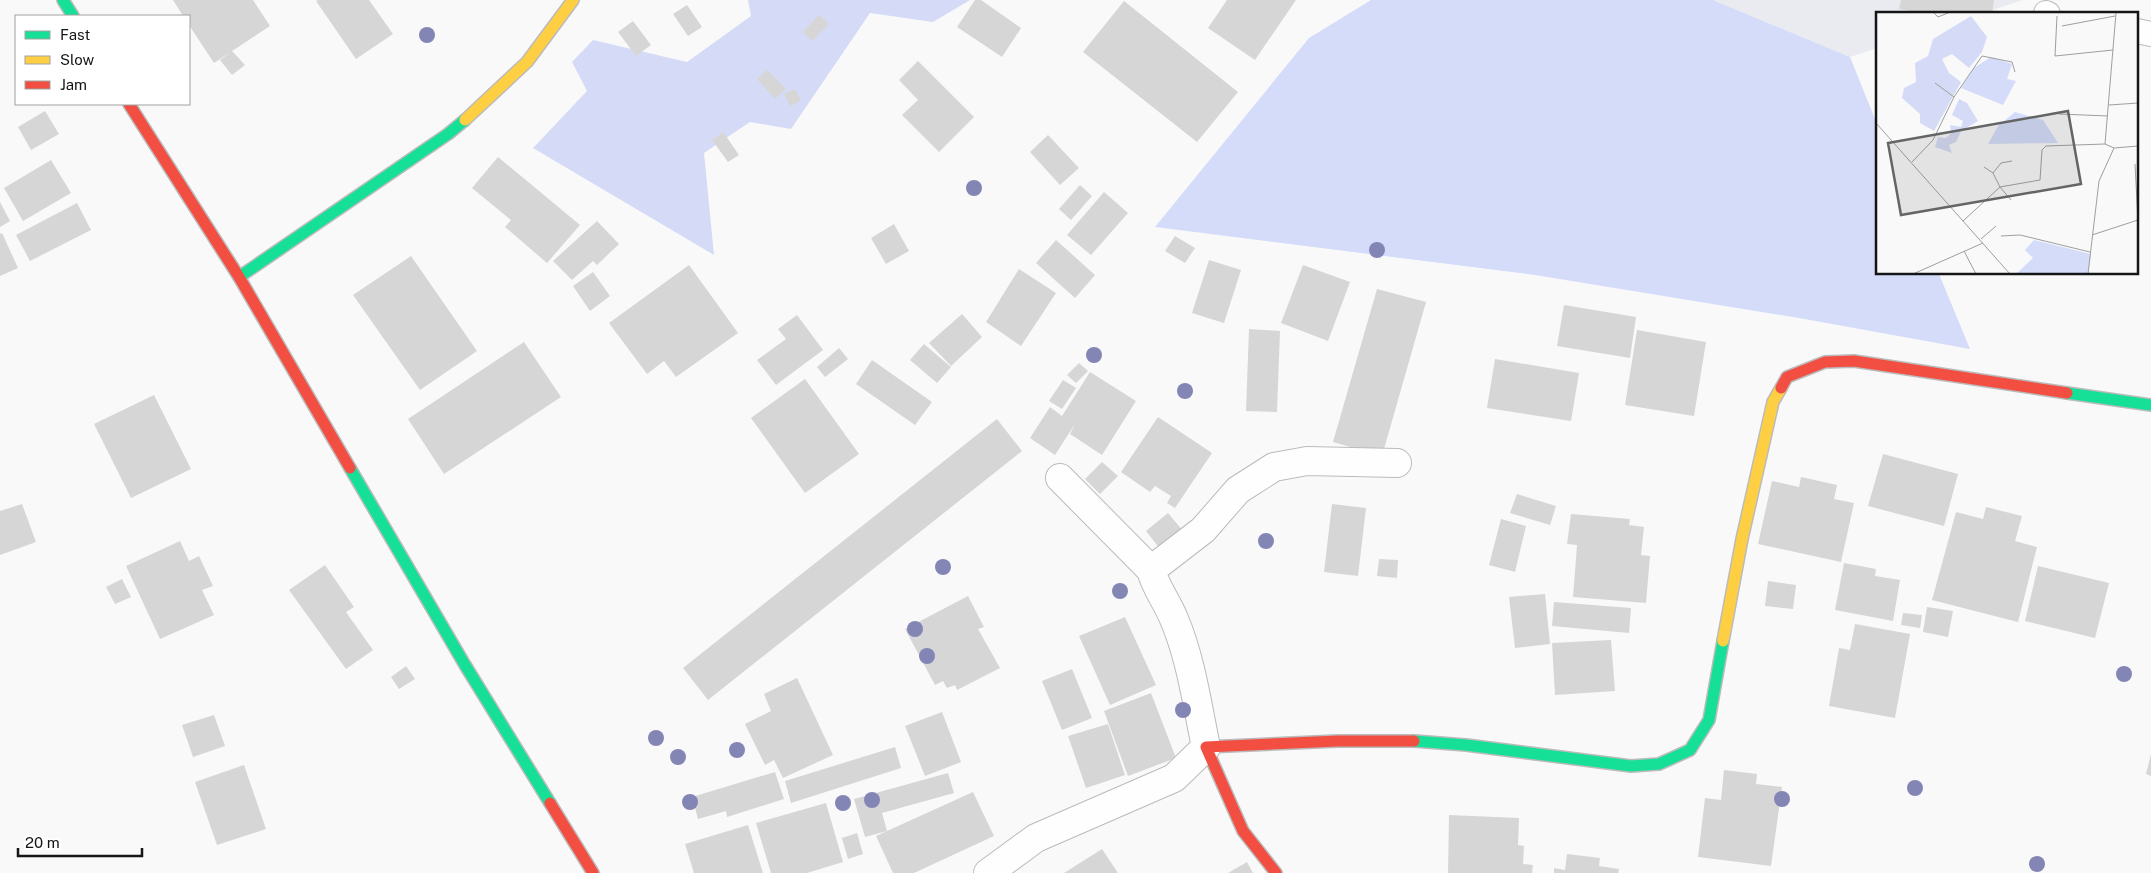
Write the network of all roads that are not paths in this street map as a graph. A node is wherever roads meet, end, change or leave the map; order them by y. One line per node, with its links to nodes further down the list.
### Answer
1 (63, 0): 3 (street)
2 (573, 0): 7 (street)
3 (72, 15)
4 (2138, 31): 5 (lane)
5 (2151, 34)
6 (130, 105): 7 (street)
7 (239, 278): 13 (street)
8 (2151, 405): 12 (street)
9 (1397, 463): 11 (street)
10 (1060, 478): 11 (street)
11 (1152, 570): 12 (street)
12 (1206, 747): 14 (street); 15 (street)
13 (593, 873)
14 (988, 873)
15 (1276, 873)

